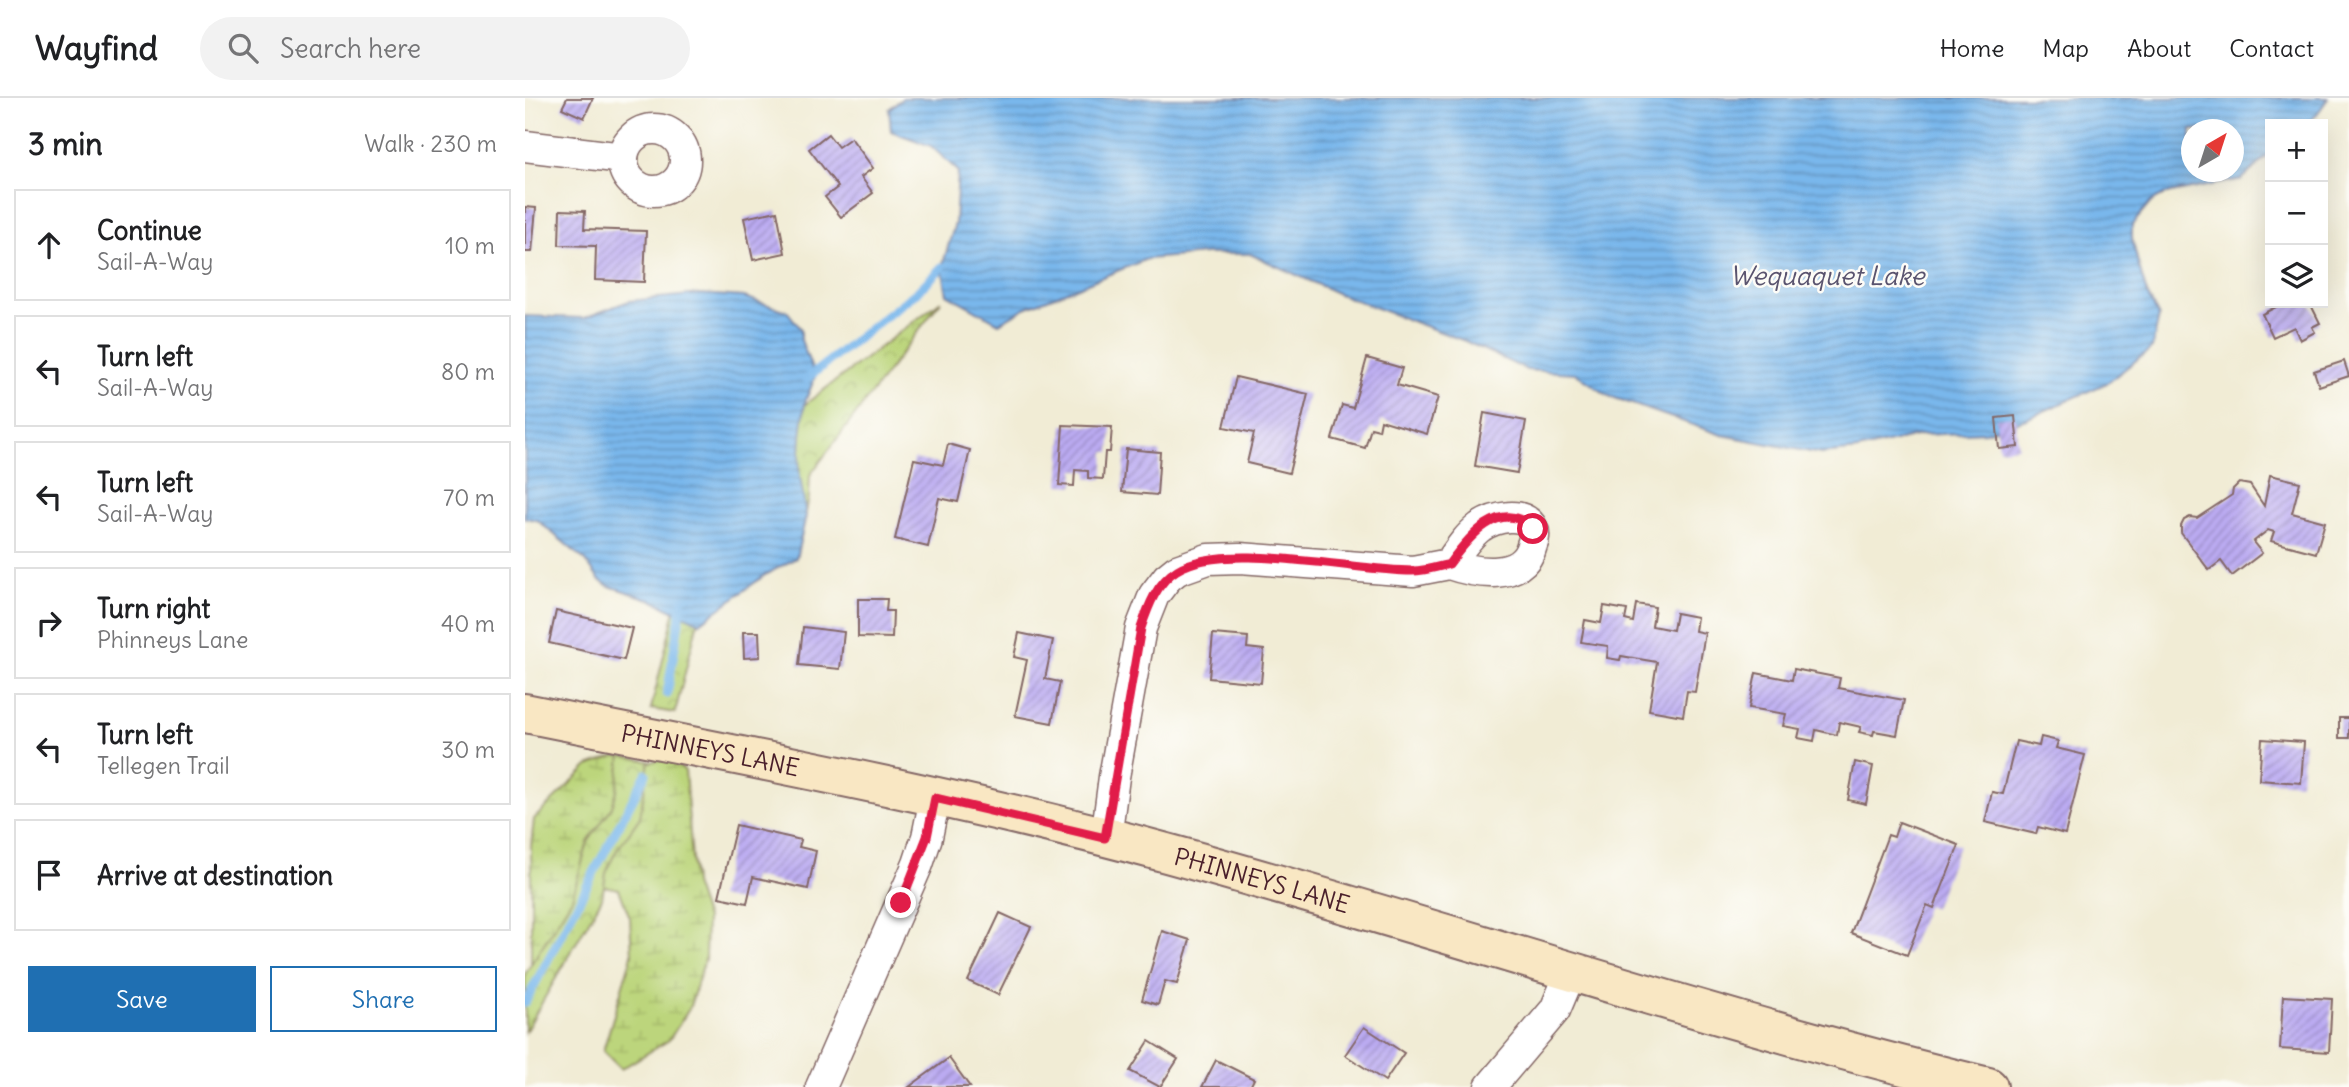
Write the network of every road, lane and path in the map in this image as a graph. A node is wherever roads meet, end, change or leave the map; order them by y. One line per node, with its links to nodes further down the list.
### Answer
1 (525, 146): 2 (street)
2 (624, 158)
3 (1449, 564): 6 (street)
4 (525, 713): 5 (main road, PHINNEYS LANE)
5 (935, 798): 6 (main road, PHINNEYS LANE); 8 (street)
6 (1105, 838): 7 (main road, PHINNEYS LANE)
7 (1571, 972): 9 (street); 10 (main road, PHINNEYS LANE)
8 (821, 1087)
9 (1490, 1087)
10 (1988, 1087)

